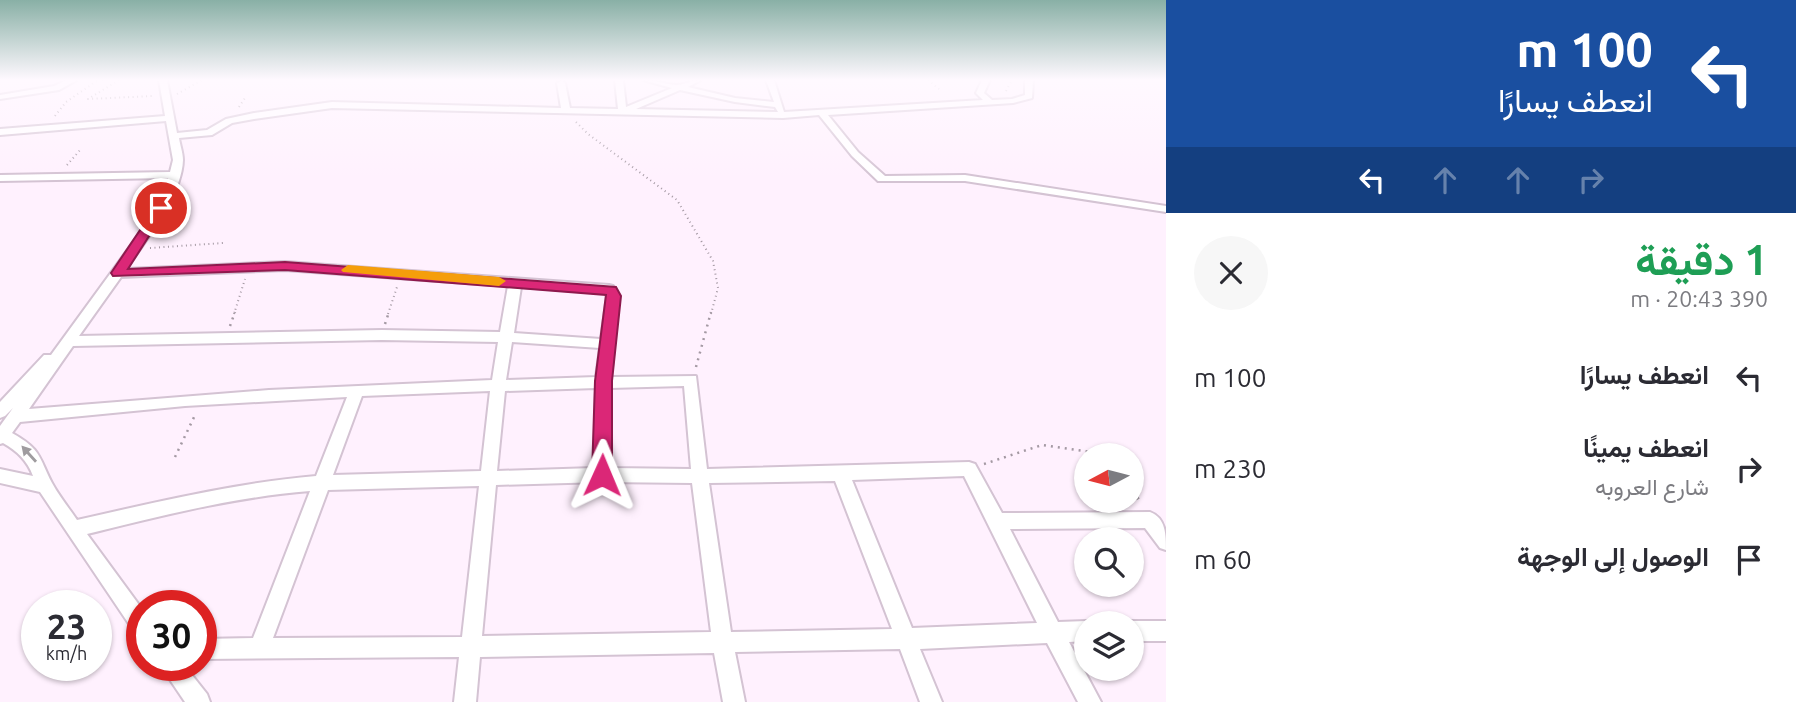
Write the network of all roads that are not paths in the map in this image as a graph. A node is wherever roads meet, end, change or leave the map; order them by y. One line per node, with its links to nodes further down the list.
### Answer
1 (821, 112): 12 (street)
2 (169, 113): 7 (street)
3 (277, 113): 9 (street)
4 (694, 113): 6 (street)
5 (811, 113): 6 (street)
6 (783, 115)
7 (170, 118): 8 (street); 9 (street)
8 (0, 132)
9 (173, 136): 10 (street)
10 (176, 175): 11 (street); 13 (street)
11 (0, 178)
12 (1166, 209)
13 (118, 273): 14 (street); 16 (street)
14 (515, 283): 15 (street); 17 (street)
15 (504, 337): 16 (street); 17 (street); 19 (street)
16 (68, 341): 21 (street); 22 (street)
17 (607, 344): 18 (street)
18 (603, 381): 19 (street); 25 (street); 27 (street)
19 (498, 386): 20 (street); 28 (street)
20 (357, 390): 22 (street); 29 (street)
21 (0, 412)
22 (17, 416): 23 (street)
23 (1, 436): 30 (street, one-way to 23)
24 (840, 472): 27 (street); 31 (street); 39 (street)
25 (602, 475): 27 (street); 28 (street)
26 (0, 476): 30 (street)
27 (698, 476): 40 (street)
28 (490, 478): 29 (street); 41 (street)
29 (320, 483): 32 (street); 43 (street)
30 (45, 486): 32 (street)
31 (998, 521): 33 (street); 35 (street)
32 (73, 529): 34 (street)
33 (1166, 542)
34 (126, 604)
35 (1050, 631): 36 (street); 39 (street); 49 (street)
36 (1074, 631)
37 (1144, 631): 38 (street)
38 (1166, 631)
39 (904, 639): 40 (street); 48 (street)
40 (722, 642): 41 (street); 47 (street)
41 (470, 647): 43 (street); 46 (street)
42 (217, 649): 43 (street)
43 (258, 649)
44 (183, 681): 45 (street)
45 (199, 702)
46 (465, 702)
47 (734, 702)
48 (932, 702)
49 (1090, 702)

